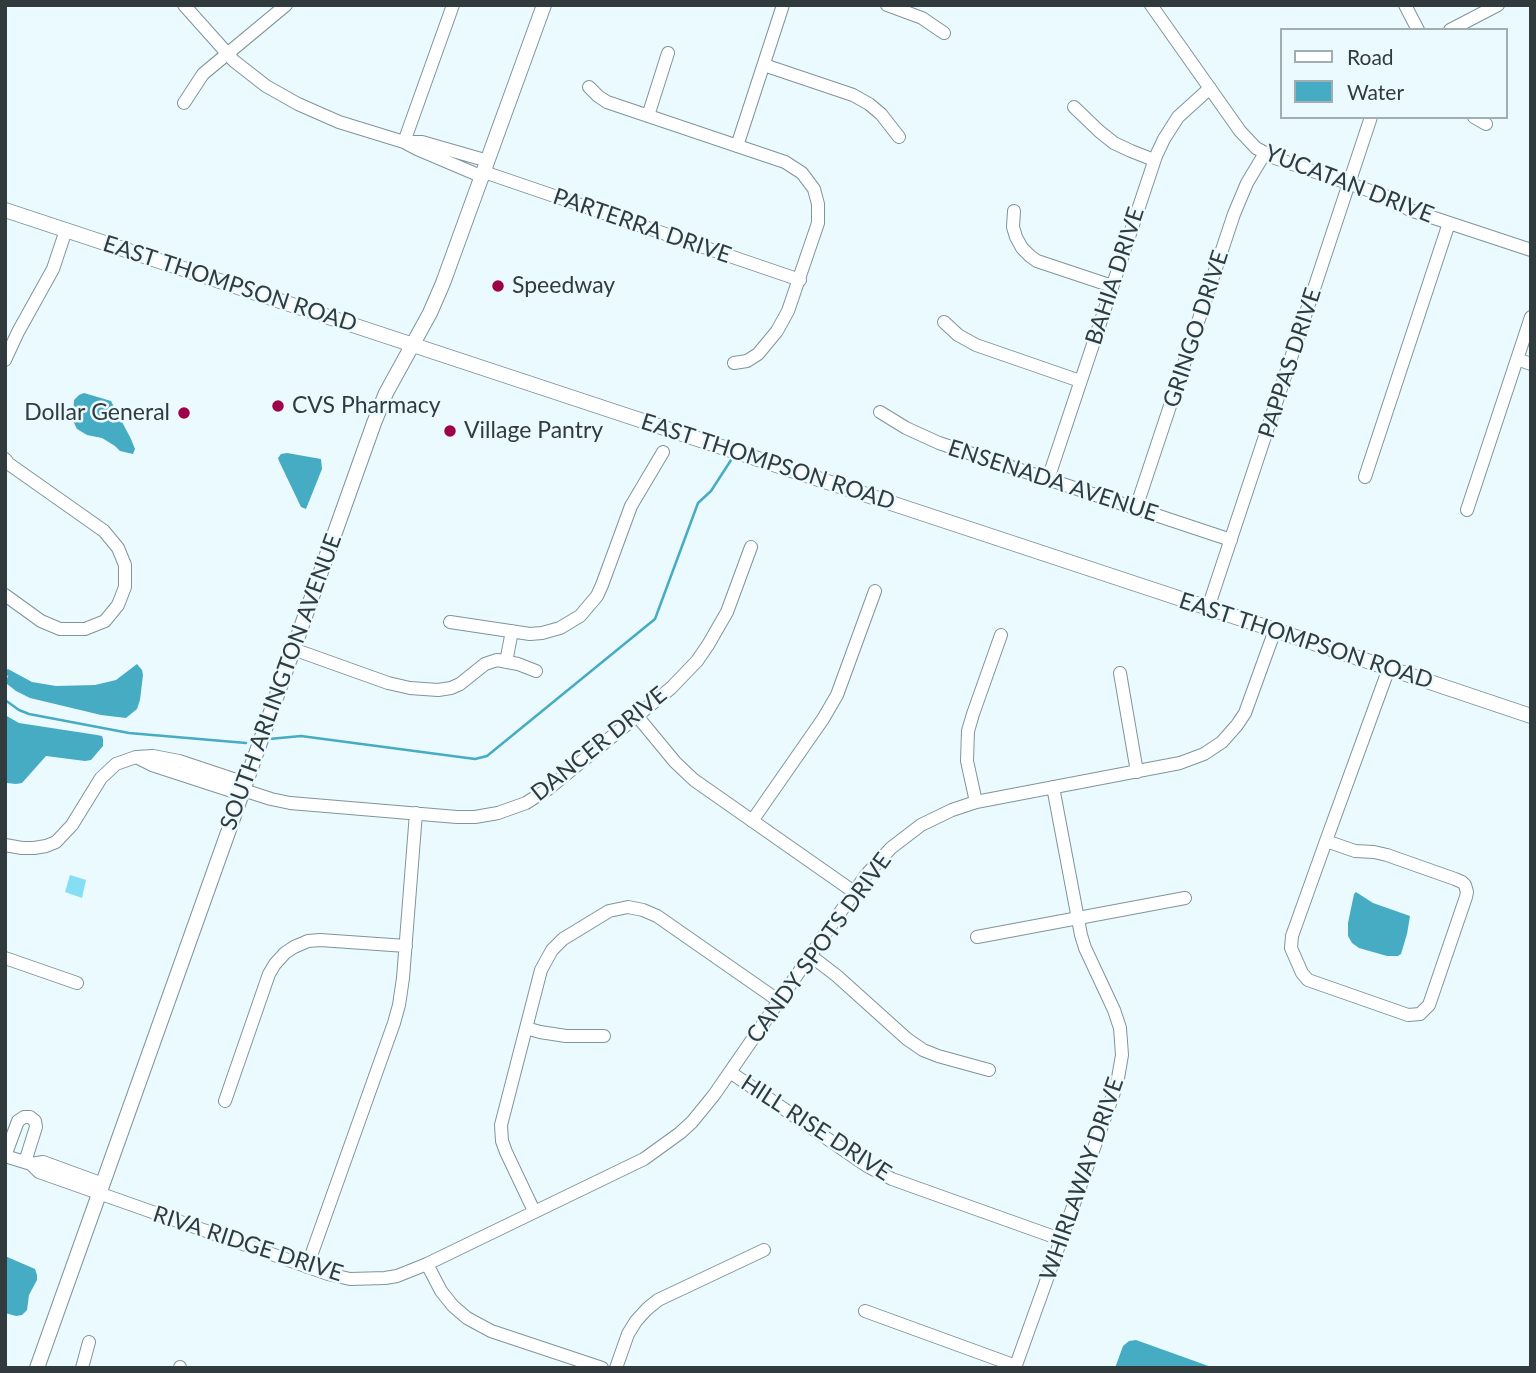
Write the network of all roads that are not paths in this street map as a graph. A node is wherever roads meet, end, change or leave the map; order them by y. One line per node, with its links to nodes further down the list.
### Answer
1 (184, 5): 14 (street, PARTERRA DRIVE)
2 (286, 5): 14 (street)
3 (453, 5): 25 (street)
4 (544, 5): 29 (main road, SOUTH ARLINGTON AVENUE)
5 (783, 5): 15 (street)
6 (887, 5): 12 (street)
7 (1151, 5): 17 (street, YUCATAN DRIVE)
8 (1405, 5): 10 (street)
9 (1498, 5): 11 (street)
10 (1417, 28)
11 (1454, 28)
12 (944, 33)
13 (668, 53): 20 (street)
14 (228, 54): 18 (street); 25 (street, PARTERRA DRIVE)
15 (764, 65): 24 (street); 26 (street)
16 (589, 87): 20 (street)
17 (1210, 88): 27 (street, YUCATAN DRIVE); 28 (street, BAHIA DRIVE)
18 (184, 103)
19 (1074, 107): 28 (street)
20 (648, 116): 26 (street)
21 (1370, 119): 30 (street, PAPPAS DRIVE)
22 (1477, 119): 23 (street)
23 (1486, 124)
24 (899, 137)
25 (404, 142): 29 (street, PARTERRA DRIVE)
26 (737, 146): 36 (street)
27 (1265, 153): 30 (street, YUCATAN DRIVE); 51 (street, GRINGO DRIVE)
28 (1154, 160): 37 (street, BAHIA DRIVE)
29 (485, 170): 36 (street, PARTERRA DRIVE); 40 (main road, SOUTH ARLINGTON AVENUE)
30 (1349, 183): 33 (street, YUCATAN DRIVE); 53 (street, PAPPAS DRIVE)
31 (5, 209): 34 (main road, EAST THOMPSON ROAD)
32 (1014, 211): 37 (street)
33 (1449, 223): 35 (street, YUCATAN DRIVE); 49 (street)
34 (66, 230): 40 (main road, EAST THOMPSON ROAD); 42 (street)
35 (1531, 250)
36 (800, 280): 43 (street)
37 (1112, 286): 45 (street, BAHIA DRIVE)
38 (1531, 317): 41 (street)
39 (944, 322): 45 (street)
40 (413, 344): 57 (main road, EAST THOMPSON ROAD); 62 (main road, SOUTH ARLINGTON AVENUE)
41 (1517, 359): 44 (street); 52 (street)
42 (5, 360)
43 (734, 363)
44 (1531, 364)
45 (1080, 381): 50 (street, BAHIA DRIVE)
46 (880, 412): 50 (street, ENSENADA AVENUE)
47 (663, 452): 60 (street)
48 (5, 459): 56 (street)
49 (1365, 477)
50 (1048, 479): 51 (street, ENSENADA AVENUE)
51 (1136, 508): 53 (street, ENSENADA AVENUE)
52 (1467, 510)
53 (1231, 540): 57 (street, PAPPAS DRIVE)
54 (751, 547): 67 (street, DANCER DRIVE)
55 (876, 591): 74 (street)
56 (5, 595)
57 (1208, 608): 59 (main road, EAST THOMPSON ROAD)
58 (450, 622): 60 (street)
59 (1275, 630): 64 (main road, EAST THOMPSON ROAD); 69 (street, CANDY SPOTS DRIVE)
60 (512, 631): 63 (street)
61 (1001, 635): 72 (street)
62 (293, 649): 63 (street); 71 (main road, SOUTH ARLINGTON AVENUE)
63 (506, 662): 65 (street)
64 (1389, 668): 68 (main road, EAST THOMPSON ROAD); 75 (street)
65 (536, 671)
66 (1120, 673): 69 (street)
67 (637, 716): 73 (street, DANCER DRIVE); 74 (street)
68 (1531, 716)
69 (1137, 772): 70 (street, CANDY SPOTS DRIVE)
70 (1053, 787): 72 (street, CANDY SPOTS DRIVE); 79 (street, WHIRLAWAY DRIVE)
71 (243, 789): 73 (street, DANCER DRIVE); 76 (street, DANCER DRIVE); 93 (main road, SOUTH ARLINGTON AVENUE)
72 (976, 802): 77 (street, CANDY SPOTS DRIVE)
73 (416, 813): 81 (street)
74 (752, 821): 77 (street)
75 (1326, 841): 75 (street)
76 (5, 845)
77 (854, 892): 82 (street, CANDY SPOTS DRIVE)
78 (1185, 898): 79 (street)
79 (1078, 918): 80 (street); 95 (street, WHIRLAWAY DRIVE)
80 (977, 937)
81 (406, 946): 90 (street); 98 (street)
82 (811, 956): 85 (street, CANDY SPOTS DRIVE); 88 (street)
83 (5, 958): 84 (street)
84 (77, 983)
85 (779, 1001): 86 (street); 89 (street, CANDY SPOTS DRIVE)
86 (526, 1028): 87 (street); 94 (street)
87 (604, 1036)
88 (989, 1070)
89 (730, 1072): 94 (street, CANDY SPOTS DRIVE); 95 (street, HILL RISE DRIVE)
90 (225, 1101)
91 (5, 1156): 92 (street, RIVA RIDGE DRIVE); 92 (street, RIVA RIDGE DRIVE)
92 (28, 1163): 93 (street, RIVA RIDGE DRIVE)
93 (101, 1189): 98 (street, RIVA RIDGE DRIVE); 102 (main road, SOUTH ARLINGTON AVENUE)
94 (534, 1211): 97 (street, CANDY SPOTS DRIVE)
95 (1060, 1239): 101 (street, WHIRLAWAY DRIVE)
96 (764, 1250): 105 (street)
97 (427, 1264): 98 (street, RIVA RIDGE DRIVE); 104 (street)
98 (307, 1267)
99 (865, 1311): 101 (street)
100 (89, 1342): 103 (street)
101 (1016, 1367)
102 (37, 1368)
103 (82, 1368)
104 (602, 1368)
105 (616, 1368)

